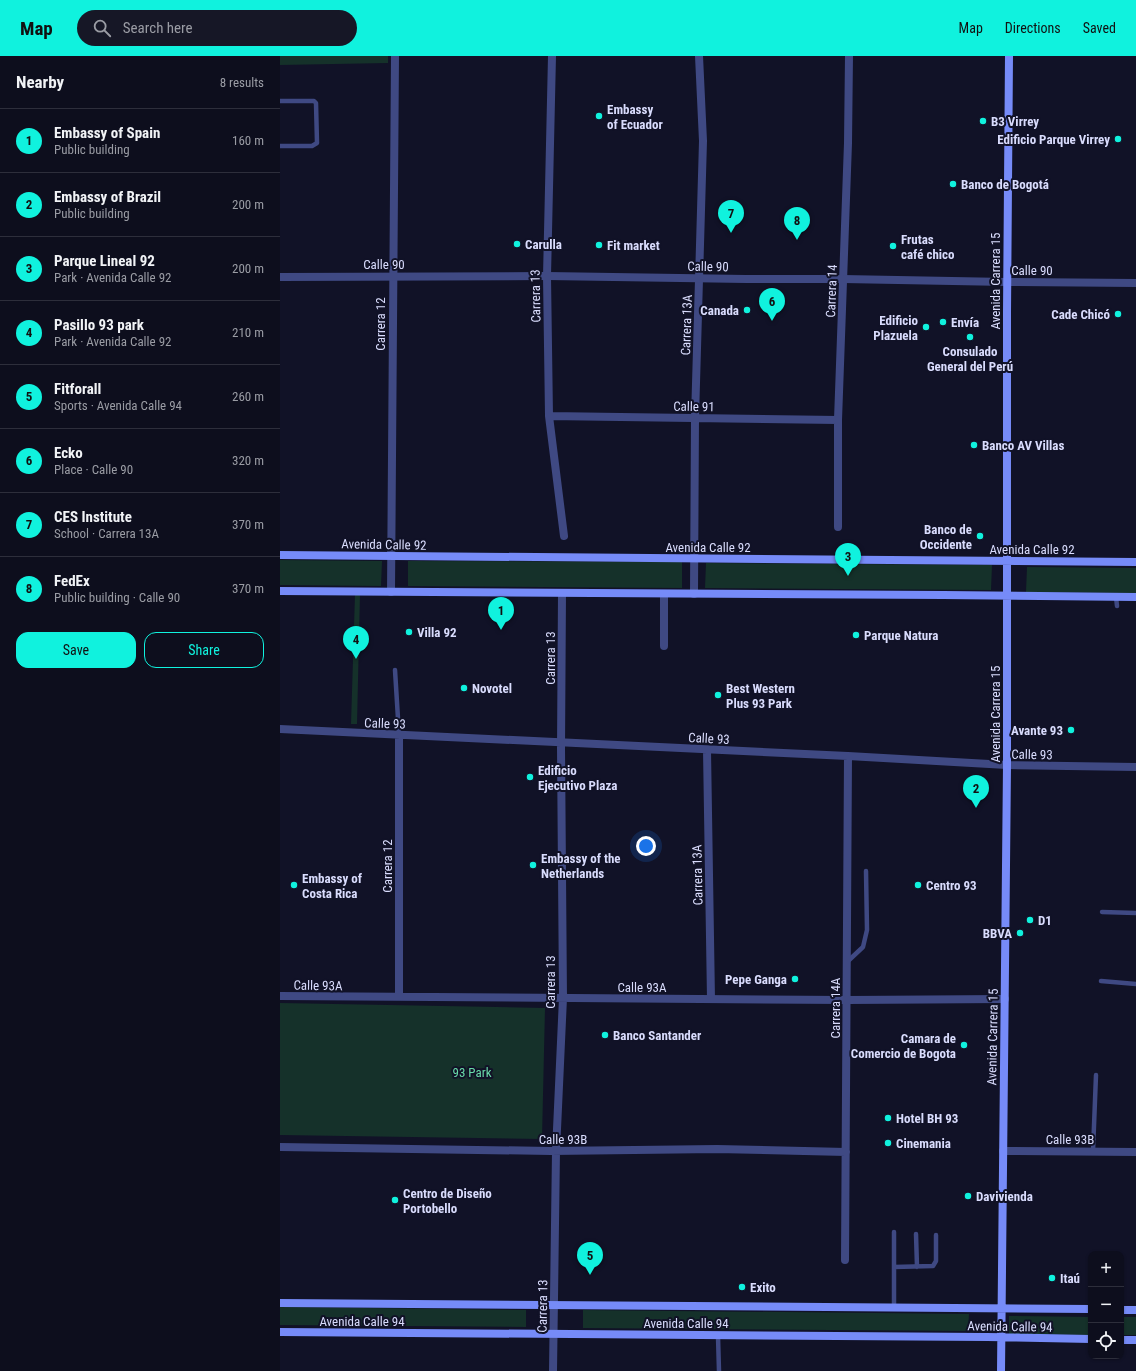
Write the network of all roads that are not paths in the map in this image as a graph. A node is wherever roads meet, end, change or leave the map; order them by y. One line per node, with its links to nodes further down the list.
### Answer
1 (395, 56): 9 (street, Carrera 12)
2 (552, 56): 10 (street, Carrera 13)
3 (699, 56): 11 (street, Carrera 13A)
4 (849, 56): 12 (street, Carrera 14)
5 (1008, 56): 13 (main road, Avenida Carrera 15)
6 (280, 101): 7 (lane)
7 (280, 146)
8 (280, 276): 9 (street, Calle 90)
9 (393, 276): 10 (street, Calle 90); 21 (street, Carrera 12)
10 (546, 276): 11 (street, Calle 90); 15 (street, Carrera 13)
11 (700, 278): 12 (street, Calle 90); 16 (street, Carrera 13A)
12 (843, 278): 13 (street, Calle 90); 17 (street, Carrera 14)
13 (1007, 282): 14 (street, Calle 90); 23 (main road, Avenida Carrera 15)
14 (1136, 283)
15 (549, 416): 16 (street, Calle 91); 19 (street, Carrera 13)
16 (695, 418): 17 (street, Calle 91); 22 (street, Carrera 13A)
17 (838, 420): 18 (street, Carrera 14)
18 (838, 527)
19 (564, 536)
20 (280, 555): 21 (main road, Avenida Calle 92)
21 (391, 556): 22 (main road, Avenida Calle 92); 26 (street, Carrera 12)
22 (694, 558): 23 (main road, Avenida Calle 92); 29 (street, Carrera 13A)
23 (1007, 560): 24 (main road, Avenida Calle 92); 30 (main road, Avenida Carrera 15)
24 (1136, 562)
25 (280, 591): 26 (main road)
26 (390, 592): 27 (main road)
27 (562, 593): 28 (main road); 38 (street, Carrera 13)
28 (664, 594): 29 (main road); 34 (street)
29 (694, 594): 30 (main road)
30 (1007, 596): 31 (main road); 41 (main road, Avenida Carrera 15)
31 (1116, 597): 32 (main road); 33 (lane)
32 (1136, 597)
33 (1116, 606)
34 (664, 646)
35 (395, 670): 37 (lane)
36 (280, 729): 37 (street, Calle 93)
37 (399, 735): 38 (street, Calle 93); 50 (street, Carrera 12)
38 (561, 743): 39 (street, Calle 93); 51 (street, Carrera 13)
39 (707, 750): 40 (street, Calle 93); 52 (street, Carrera 13A)
40 (848, 756): 41 (street, Calle 93); 46 (street, Carrera 14A)
41 (1007, 765): 42 (street, Calle 93); 53 (main road, Avenida Carrera 15)
42 (1136, 767)
43 (866, 871): 46 (lane)
44 (1102, 912): 45 (lane)
45 (1136, 913)
46 (847, 962): 54 (street, Carrera 14A)
47 (1101, 981): 48 (lane)
48 (1136, 984)
49 (280, 996): 50 (street, Calle 93A)
50 (399, 998): 51 (street, Calle 93A)
51 (563, 998): 52 (street, Calle 93A); 57 (street, Carrera 13)
52 (711, 999): 54 (street, Calle 93A)
53 (1005, 999): 54 (street, Calle 93A); 58 (main road, Avenida Carrera 15)
54 (847, 1000): 60 (street, Carrera 14A)
55 (1096, 1075): 59 (lane)
56 (280, 1148): 57 (street, Calle 93B)
57 (556, 1151): 60 (street, Calle 93B); 69 (street, Carrera 13)
58 (1003, 1151): 59 (street, Calle 93B); 71 (main road, Avenida Carrera 15)
59 (1093, 1151): 61 (street, Calle 93B)
60 (846, 1152): 65 (street, Carrera 14A)
61 (1136, 1152)
62 (894, 1232): 66 (lane)
63 (916, 1234): 67 (lane)
64 (936, 1236): 67 (lane)
65 (845, 1260)
66 (894, 1267): 67 (lane); 70 (lane)
67 (917, 1267)
68 (280, 1303): 69 (main road, Avenida Calle 94)
69 (554, 1305): 70 (main road, Avenida Calle 94); 76 (street, Carrera 13)
70 (894, 1307): 71 (main road, Avenida Calle 94)
71 (1001, 1308): 72 (main road, Avenida Calle 94); 78 (main road, Avenida Carrera 15)
72 (1088, 1309)
73 (1124, 1310): 74 (main road)
74 (1136, 1310)
75 (280, 1332): 76 (main road, Avenida Calle 94)
76 (554, 1334): 77 (main road, Avenida Calle 94); 82 (street, Carrera 13)
77 (718, 1336): 78 (main road, Avenida Calle 94); 83 (lane)
78 (1001, 1338): 79 (main road, Avenida Calle 94); 84 (main road, Avenida Carrera 15)
79 (1088, 1339)
80 (1124, 1340): 81 (main road)
81 (1136, 1340)
82 (553, 1371)
83 (719, 1371)
84 (1001, 1371)

